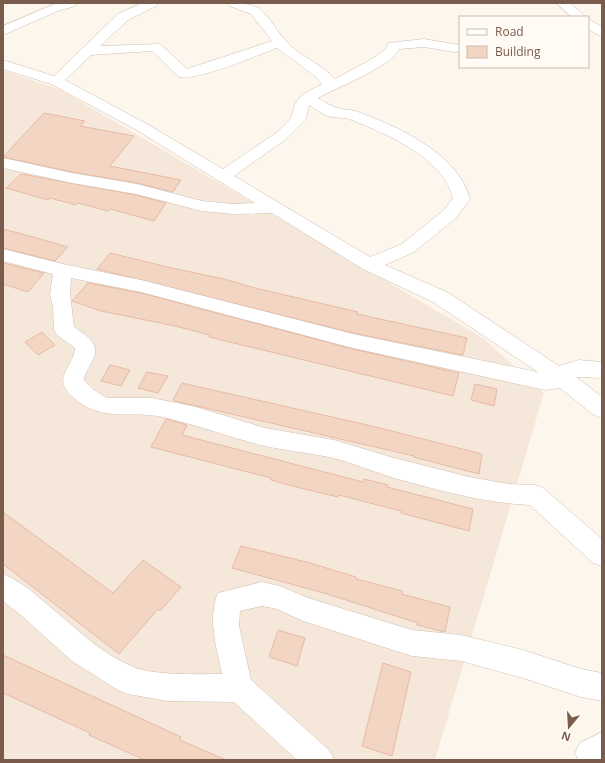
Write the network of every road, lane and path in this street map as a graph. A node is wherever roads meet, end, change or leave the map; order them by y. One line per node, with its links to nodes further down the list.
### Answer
1 (71, 3): 7 (street)
2 (152, 3): 11 (street)
3 (234, 3): 9 (street)
4 (562, 3): 5 (street)
5 (579, 16)
6 (589, 24): 8 (street)
7 (3, 31)
8 (602, 33)
9 (279, 42): 11 (street); 14 (street)
10 (454, 48): 14 (street)
11 (88, 51): 13 (street)
12 (3, 64): 13 (street)
13 (56, 82): 19 (street)
14 (329, 86): 15 (street)
15 (307, 98): 16 (street); 17 (street)
16 (334, 113): 17 (street); 22 (street)
17 (298, 119): 19 (street)
18 (3, 163): 20 (street)
19 (223, 176): 20 (street)
20 (275, 208): 22 (street)
21 (3, 255): 23 (street)
22 (370, 265): 25 (street)
23 (63, 270): 25 (street); 27 (street)
24 (602, 370): 25 (street)
25 (560, 377): 26 (street)
26 (602, 409)
27 (602, 554)
28 (3, 586): 30 (street)
29 (602, 687): 30 (street)
30 (239, 688): 31 (street)
31 (319, 760)

